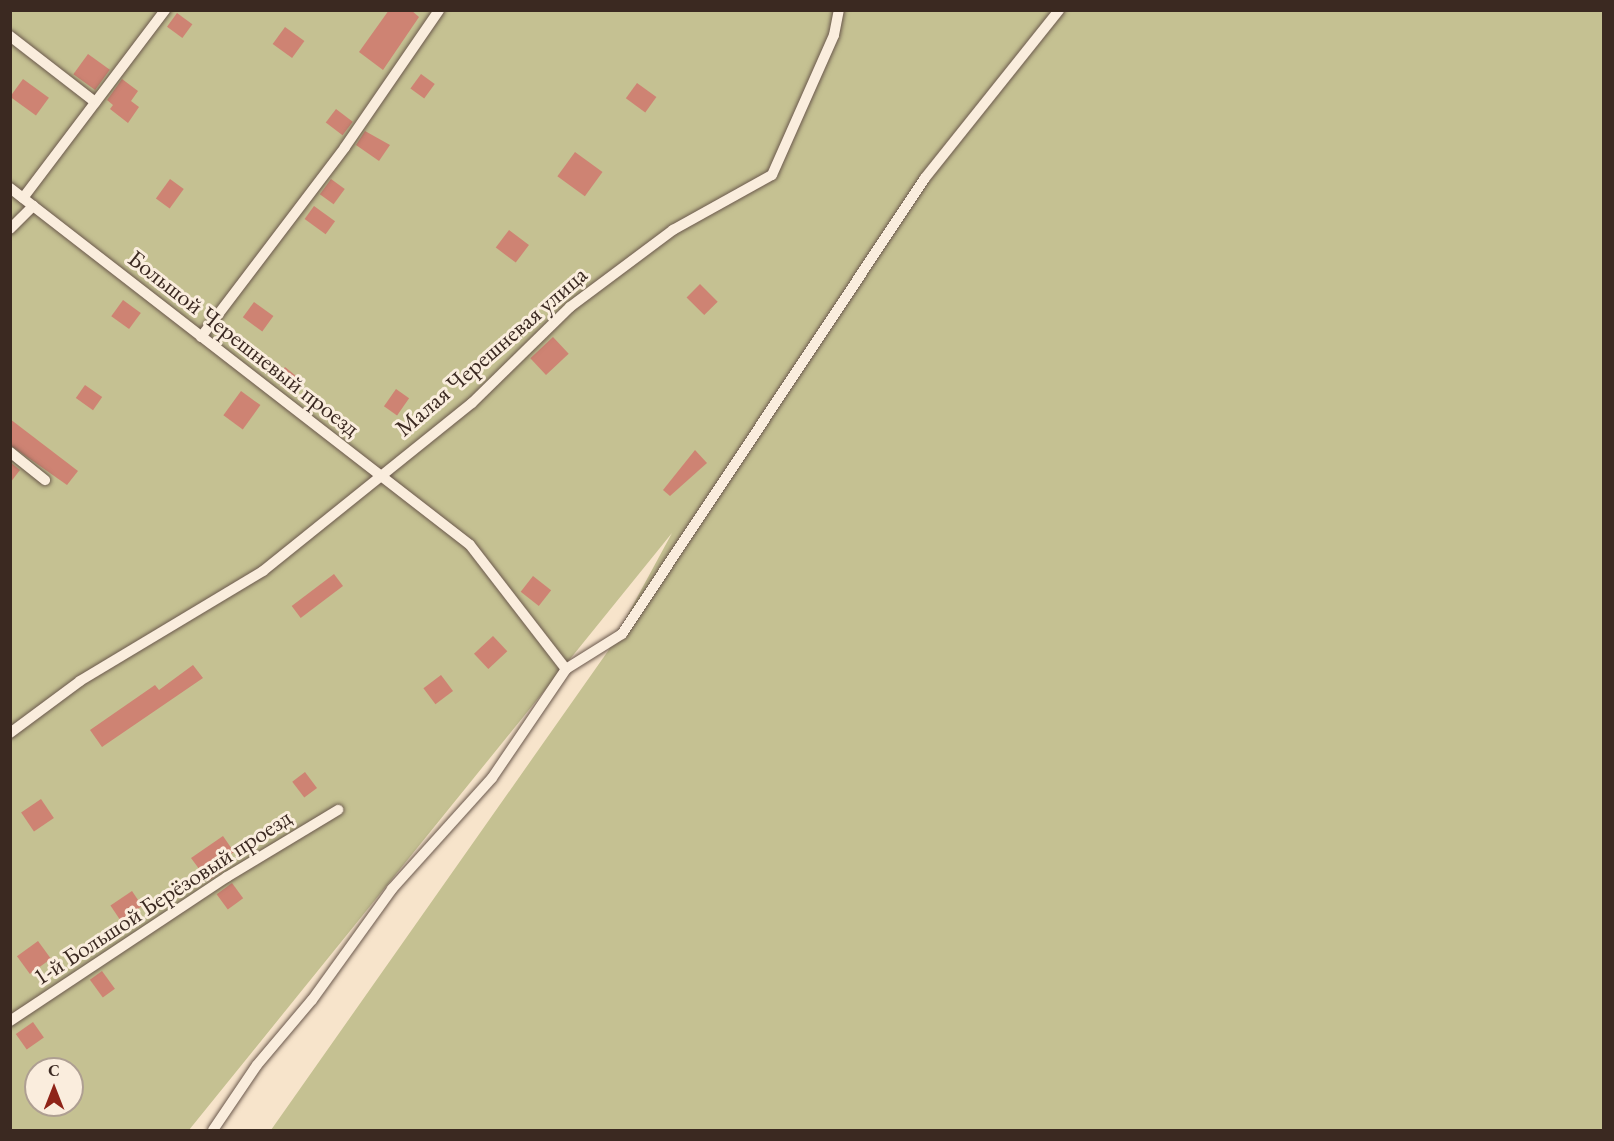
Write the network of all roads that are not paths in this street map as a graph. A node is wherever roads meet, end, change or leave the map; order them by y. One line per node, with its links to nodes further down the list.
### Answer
1 (165, 10): 6 (lane)
2 (438, 10): 11 (lane)
3 (839, 10): 13 (lane, Малая Черешневая улица)
4 (1059, 10): 15 (lane)
5 (10, 36): 6 (lane)
6 (95, 102): 8 (lane)
7 (10, 188): 8 (lane, Большой Черешневый проезд)
8 (23, 198): 9 (lane, Большой Черешневый проезд)
9 (33, 206): 10 (lane); 11 (lane, Большой Черешневый проезд)
10 (10, 229)
11 (201, 337): 13 (lane, Большой Черешневый проезд)
12 (10, 452): 14 (lane)
13 (379, 474): 15 (lane, Большой Черешневый проезд); 16 (lane, Малая Черешневая улица)
14 (45, 480)
15 (566, 669): 19 (lane)
16 (10, 733)
17 (338, 810): 18 (lane, 1-й Большой Берёзовый проезд)
18 (10, 1021)
19 (213, 1131)

